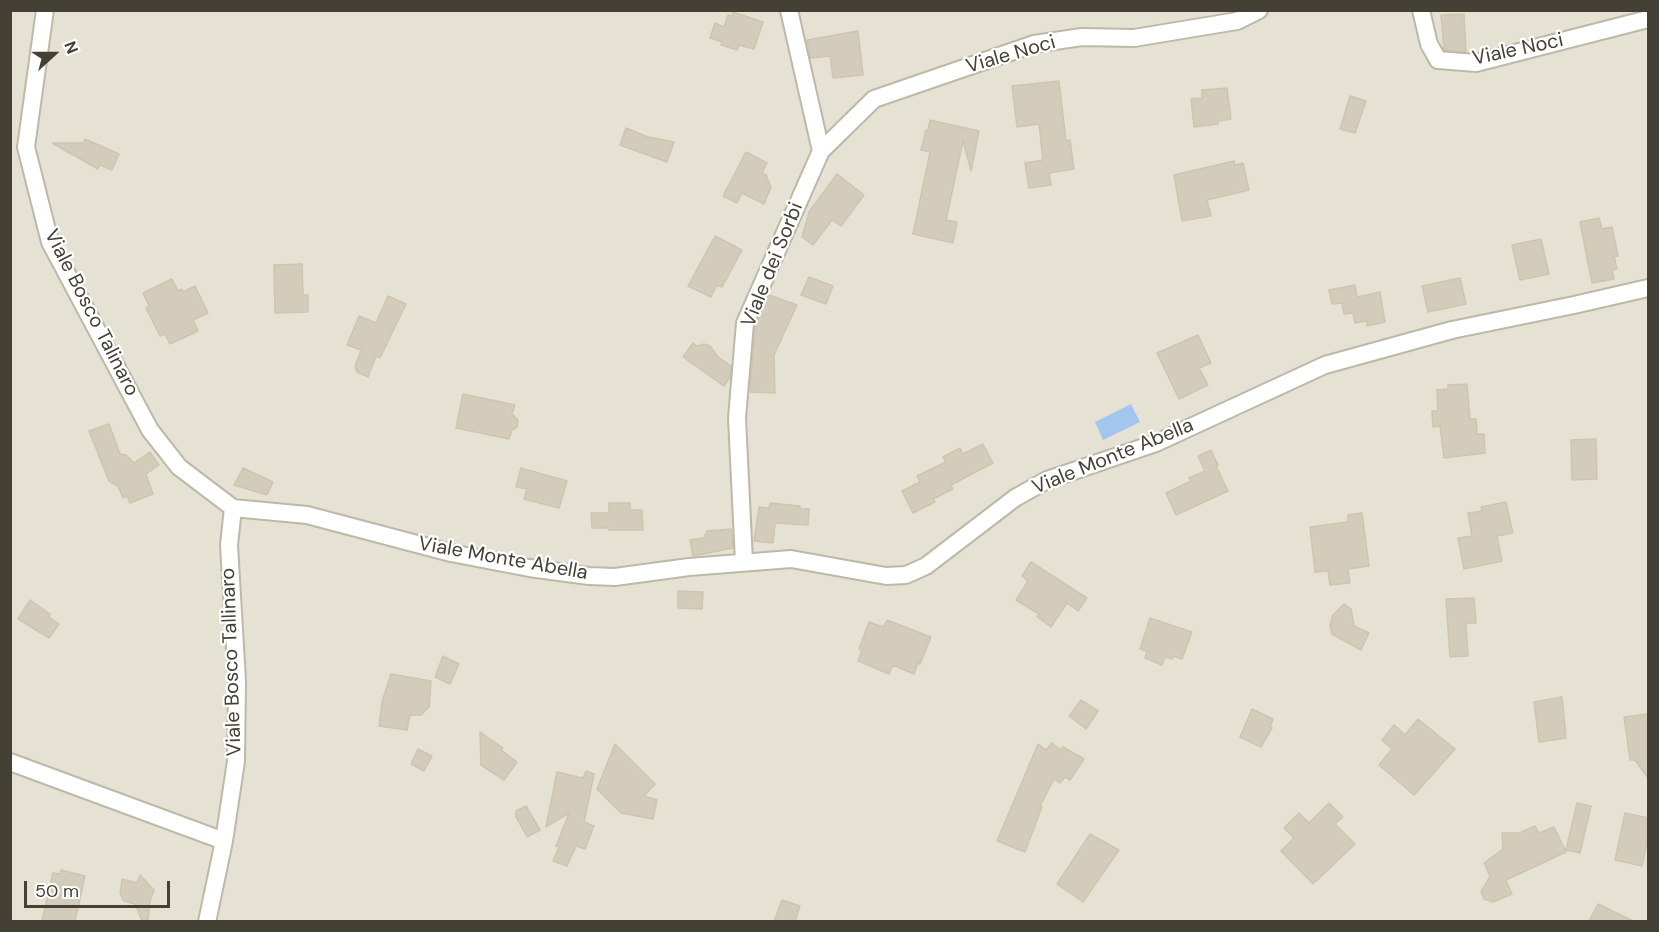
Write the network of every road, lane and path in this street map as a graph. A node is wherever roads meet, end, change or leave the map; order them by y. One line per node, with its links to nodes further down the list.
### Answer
1 (45, 10): 8 (street, Viale Bosco Talinaro)
2 (789, 10): 6 (street)
3 (1258, 10): 6 (street, Viale Noci)
4 (1421, 10): 5 (street, Viale Noci)
5 (1648, 19)
6 (821, 151): 9 (street, Viale dei Sorbi)
7 (1648, 288): 9 (street, Viale Monte Abella)
8 (233, 508): 9 (street, Viale Monte Abella); 11 (street, Viale Bosco Tallinaro)
9 (744, 562)
10 (10, 762): 11 (street)
11 (224, 840): 12 (street, Viale Bosco Tallinaro)
12 (207, 921)

